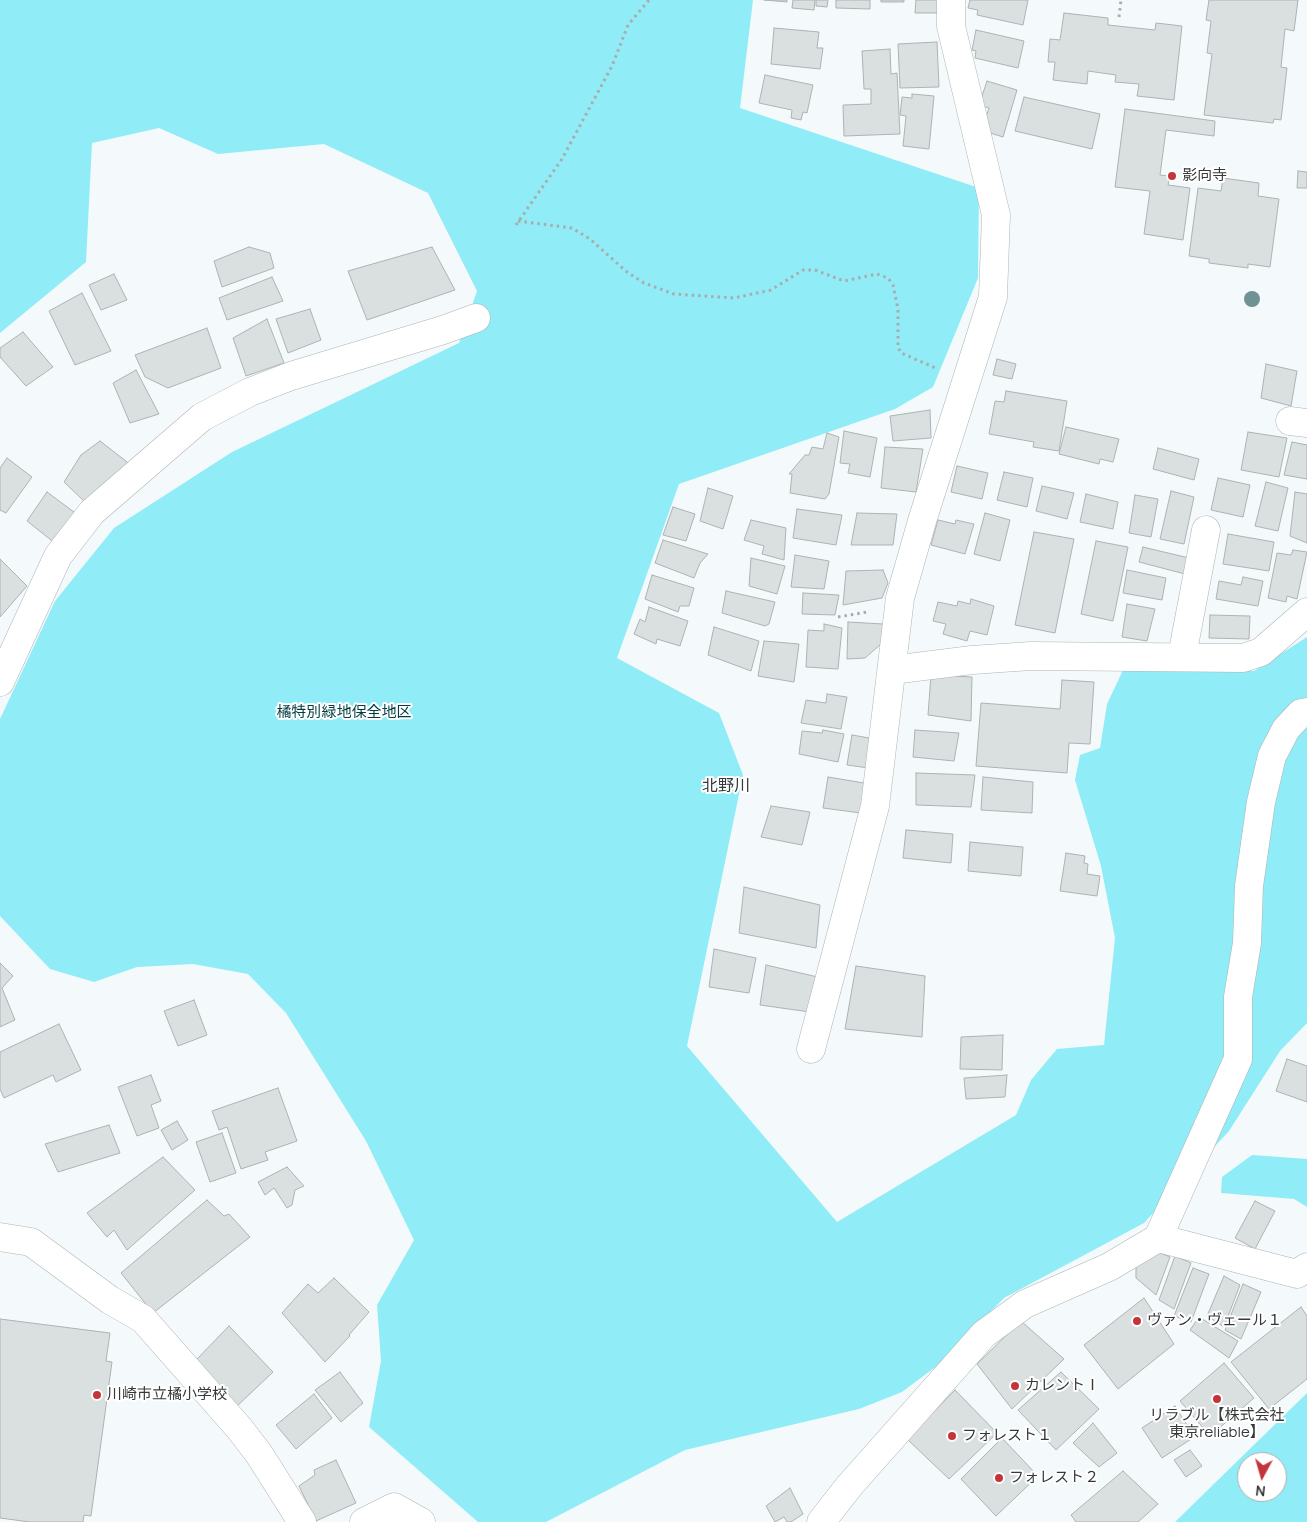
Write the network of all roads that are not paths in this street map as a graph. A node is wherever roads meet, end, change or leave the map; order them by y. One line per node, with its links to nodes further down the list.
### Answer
1 (951, 0): 7 (street)
2 (476, 318): 6 (street)
3 (1206, 530): 5 (street)
4 (1307, 612): 5 (street)
5 (1182, 656): 7 (street)
6 (3, 667)
7 (892, 670): 9 (street)
8 (1307, 712): 11 (street)
9 (811, 1049)
10 (0, 1237): 13 (street)
11 (1158, 1238): 12 (street); 16 (street)
12 (1307, 1267)
13 (302, 1522)
14 (364, 1522): 15 (street)
15 (422, 1522)
16 (820, 1522)

